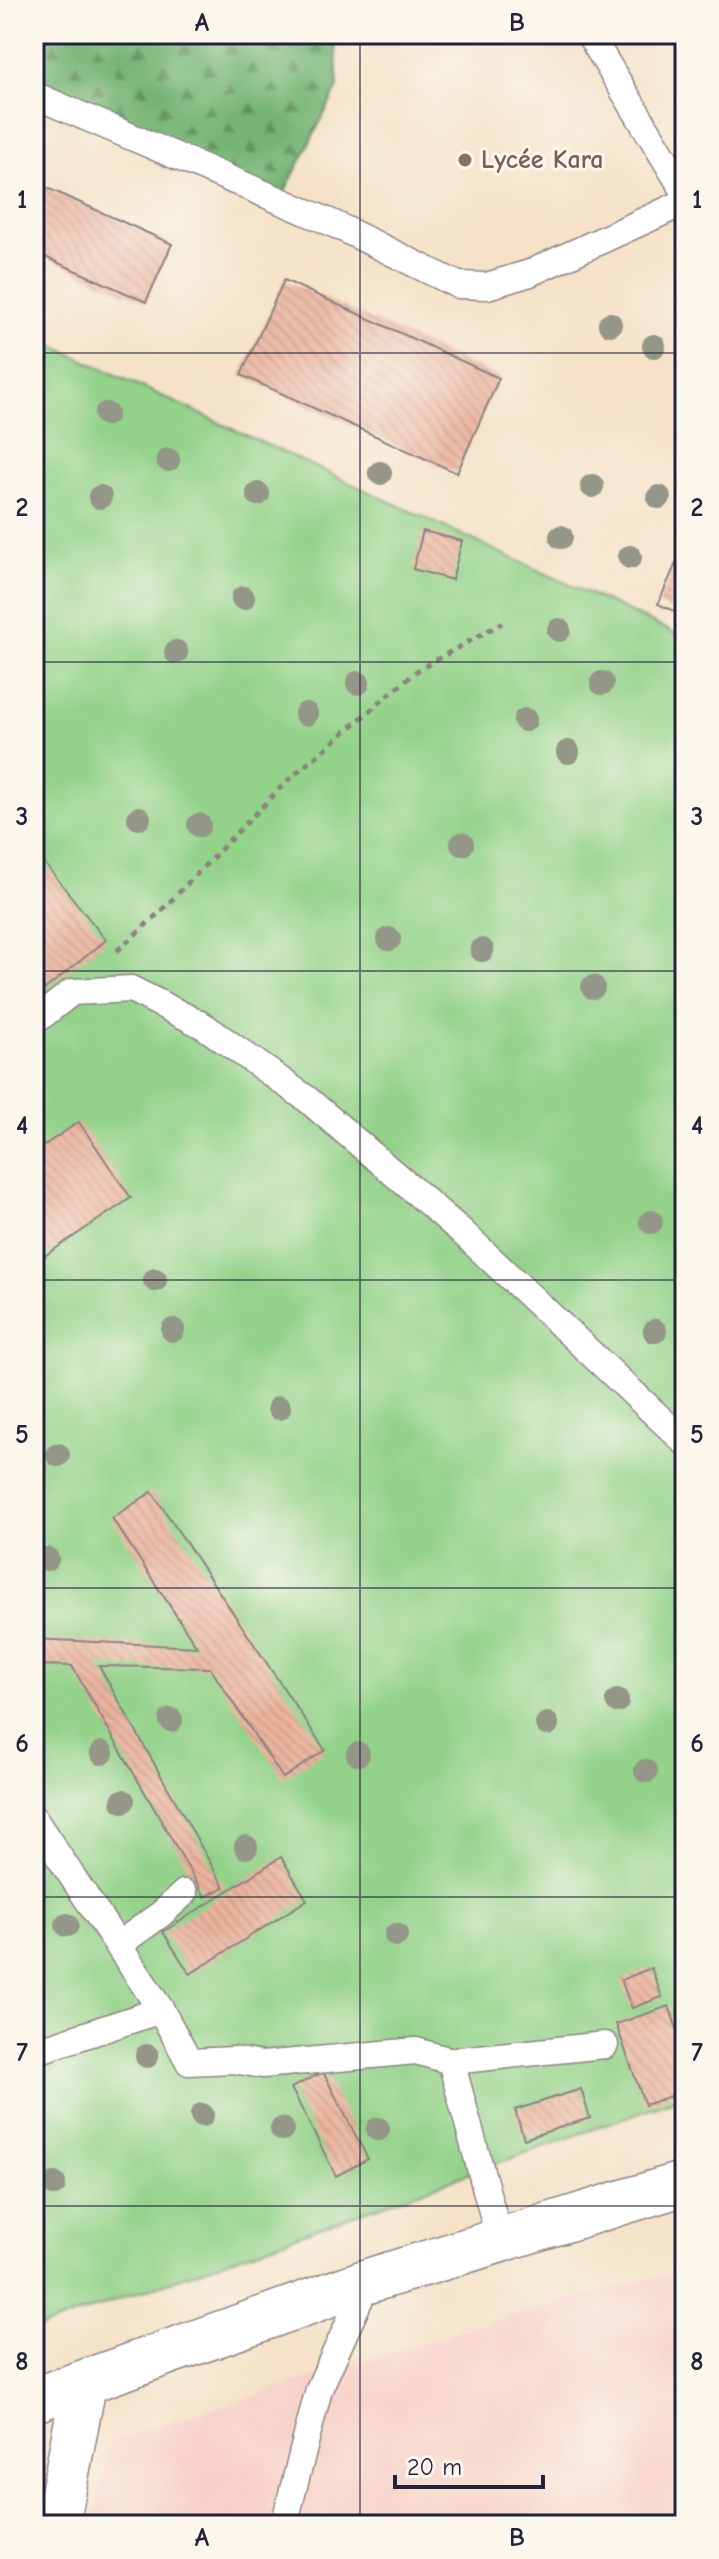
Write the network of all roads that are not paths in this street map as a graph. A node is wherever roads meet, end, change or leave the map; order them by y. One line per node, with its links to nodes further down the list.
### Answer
1 (589, 34): 3 (lane)
2 (34, 95): 4 (lane)
3 (685, 192)
4 (685, 202)
5 (34, 1022): 6 (lane)
6 (685, 1442)
7 (34, 1819): 9 (lane)
8 (184, 1893): 9 (lane)
9 (118, 1945): 10 (lane)
10 (161, 2010): 12 (lane); 13 (lane)
11 (605, 2045): 13 (lane)
12 (34, 2052)
13 (451, 2061): 15 (lane)
14 (685, 2183): 15 (street)
15 (500, 2241): 16 (street)
16 (368, 2281): 17 (street); 20 (lane)
17 (84, 2384): 18 (street); 19 (street)
18 (34, 2400)
19 (57, 2525)
20 (284, 2525)

